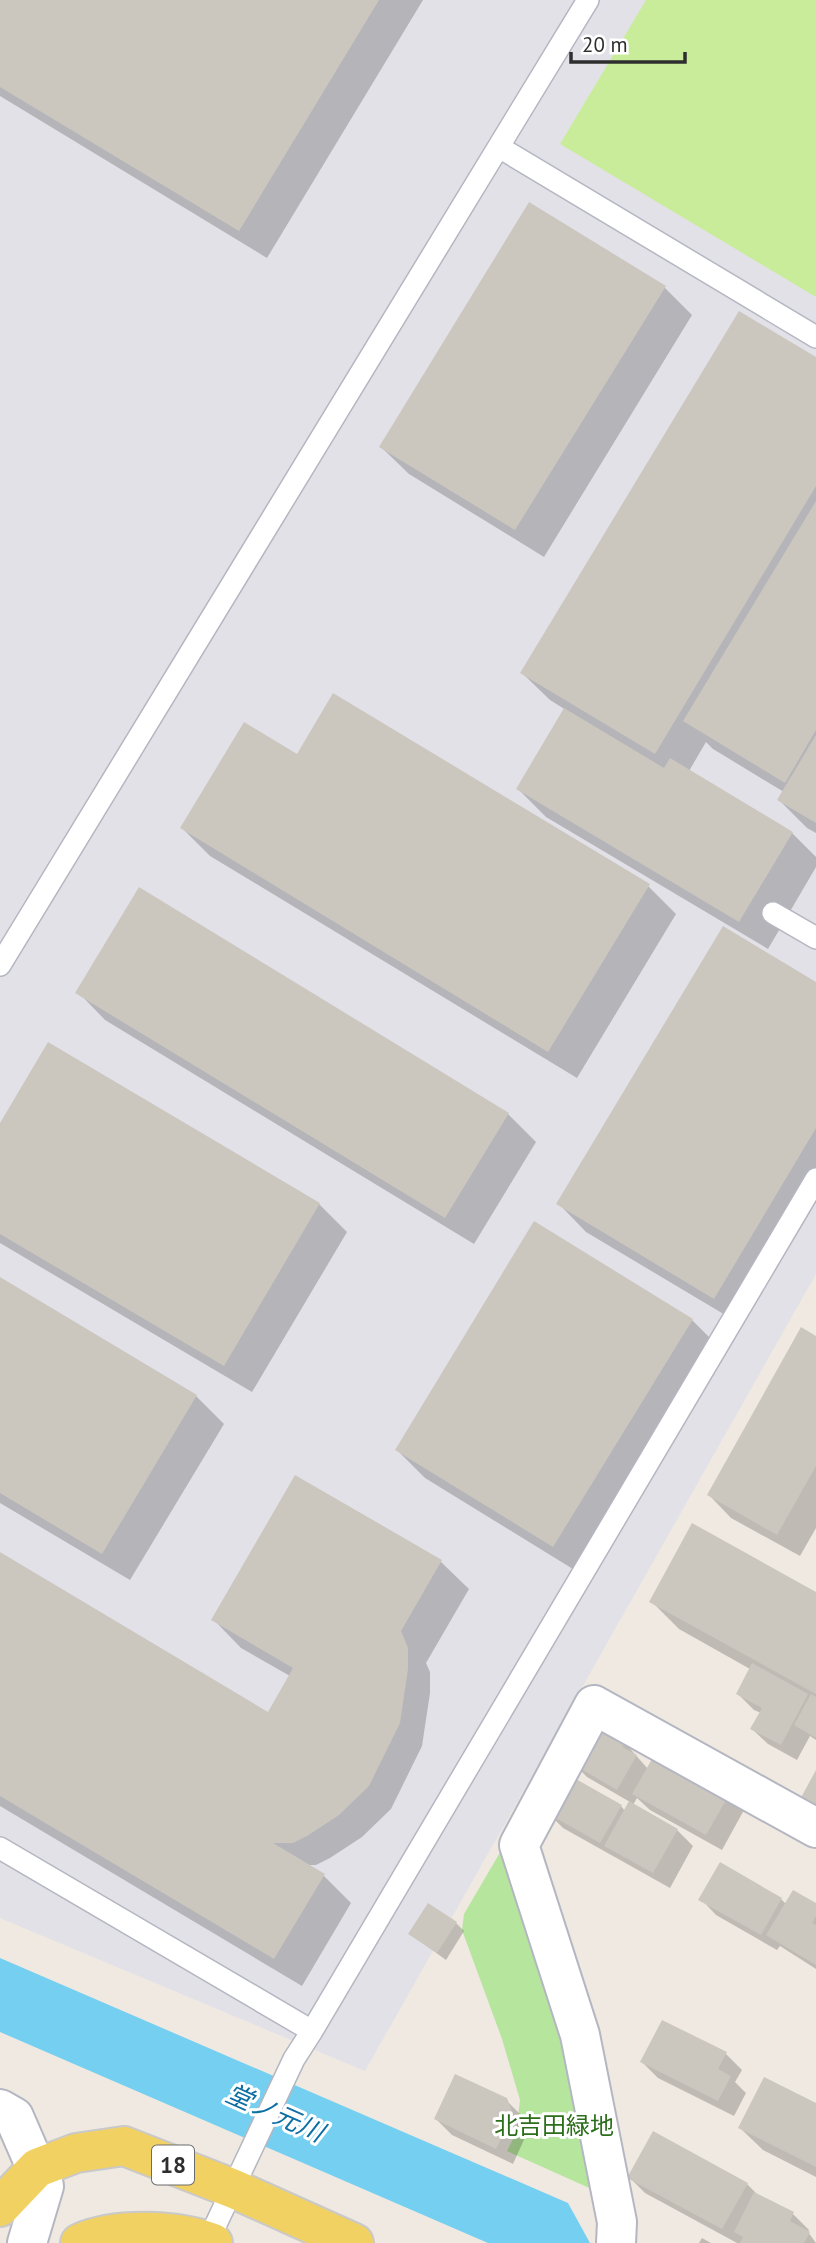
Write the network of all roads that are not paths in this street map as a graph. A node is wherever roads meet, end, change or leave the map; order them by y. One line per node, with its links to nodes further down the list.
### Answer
1 (588, 0): 2 (lane)
2 (499, 147): 3 (lane); 6 (lane)
3 (816, 337)
4 (773, 913): 5 (lane)
5 (816, 938)
6 (0, 965)
7 (816, 1179): 10 (lane)
8 (816, 1828): 19 (street)
9 (0, 1848): 10 (lane)
10 (312, 2031): 13 (lane)
11 (0, 2109): 12 (street)
12 (37, 2168): 13 (main road, 18); 14 (main road, 18); 16 (street)
13 (234, 2189): 15 (lane); 18 (main road, 18)
14 (0, 2207)
15 (211, 2242): 17 (main road)
16 (27, 2243)
17 (80, 2243)
18 (354, 2243)
19 (616, 2243)

